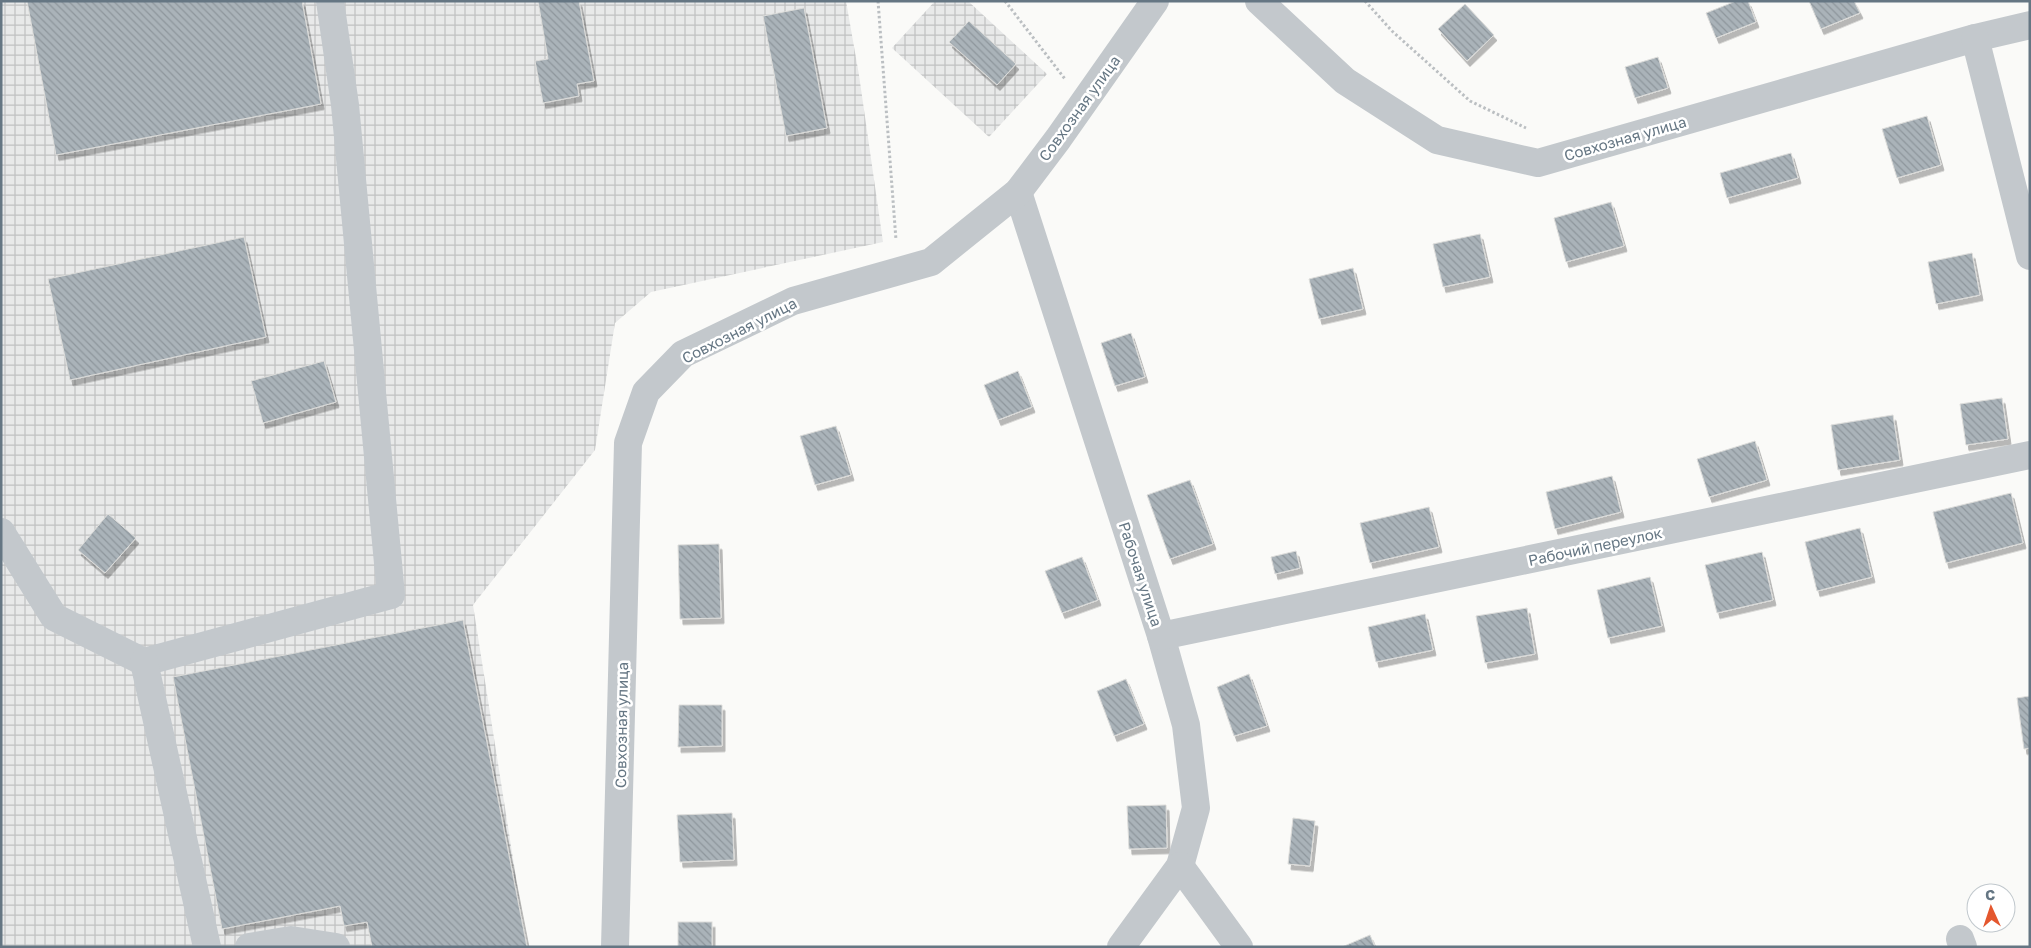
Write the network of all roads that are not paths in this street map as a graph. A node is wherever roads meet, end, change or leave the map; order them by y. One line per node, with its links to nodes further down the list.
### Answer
1 (330, 1): 11 (street)
2 (1155, 1): 6 (street, Совхозная улица)
3 (1259, 1): 5 (street, Совхозная улица)
4 (2030, 25): 5 (street, Совхозная улица)
5 (1975, 38): 7 (street)
6 (1018, 192): 10 (street, Рабочая улица); 16 (street, Совхозная улица)
7 (2030, 256)
8 (2030, 455): 10 (street, Рабочий переулок)
9 (1, 532): 11 (street)
10 (1161, 636): 12 (street, Рабочая улица)
11 (144, 662): 13 (street)
12 (1180, 866): 17 (street, Рабочая улица); 18 (street)
13 (207, 947)
14 (249, 947): 15 (street)
15 (336, 947)
16 (615, 947)
17 (1121, 947)
18 (1239, 947)

